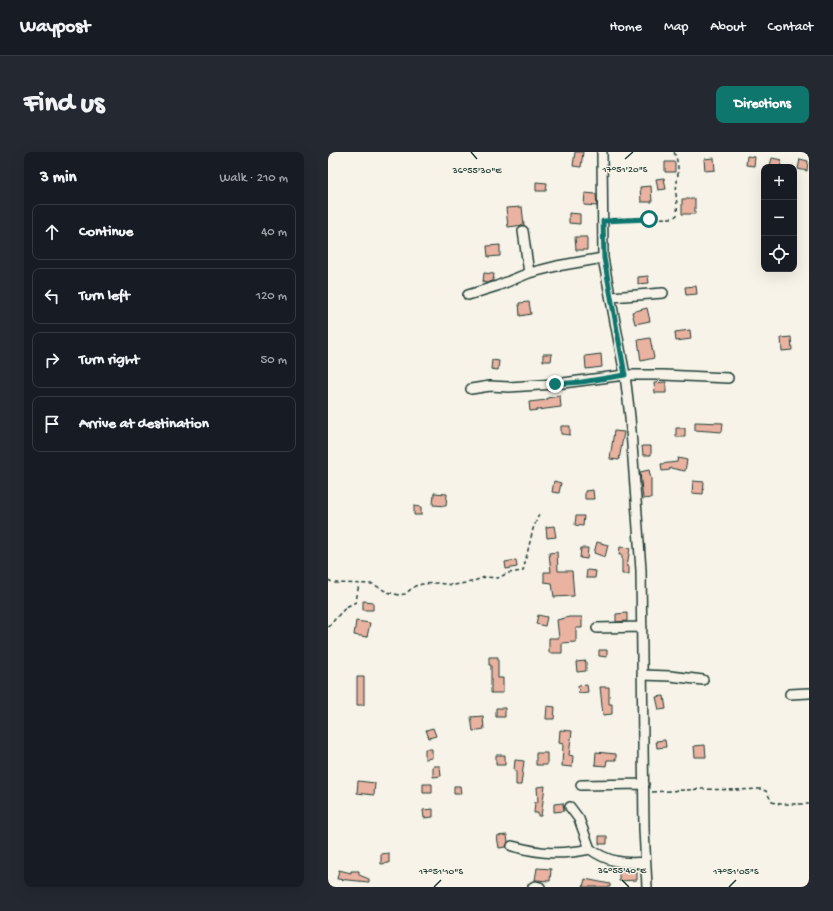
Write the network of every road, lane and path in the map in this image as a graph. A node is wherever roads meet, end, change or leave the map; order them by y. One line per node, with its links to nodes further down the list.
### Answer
1 (602, 152): 3 (street)
2 (674, 152): 3 (path)
3 (603, 221): 5 (street)
4 (523, 231): 6 (street)
5 (604, 258): 6 (street); 9 (street)
6 (529, 273): 8 (street)
7 (663, 293): 9 (street)
8 (468, 295)
9 (611, 297): 10 (street)
10 (625, 375): 11 (street); 12 (street); 17 (street)
11 (728, 378)
12 (471, 389)
13 (540, 512): 15 (path)
14 (328, 580): 15 (path)
15 (359, 583): 16 (path)
16 (328, 627)
17 (642, 627): 18 (street); 19 (street)
18 (597, 628)
19 (642, 675): 20 (street); 24 (street)
20 (703, 680)
21 (809, 693): 22 (street)
22 (790, 694)
23 (581, 785): 24 (street)
24 (644, 789): 25 (path); 29 (street)
25 (809, 804)
26 (570, 807): 28 (street)
27 (512, 846): 28 (street)
28 (590, 850): 29 (street)
29 (645, 862): 32 (street)
30 (533, 887): 31 (street)
31 (540, 887)
32 (647, 887)

